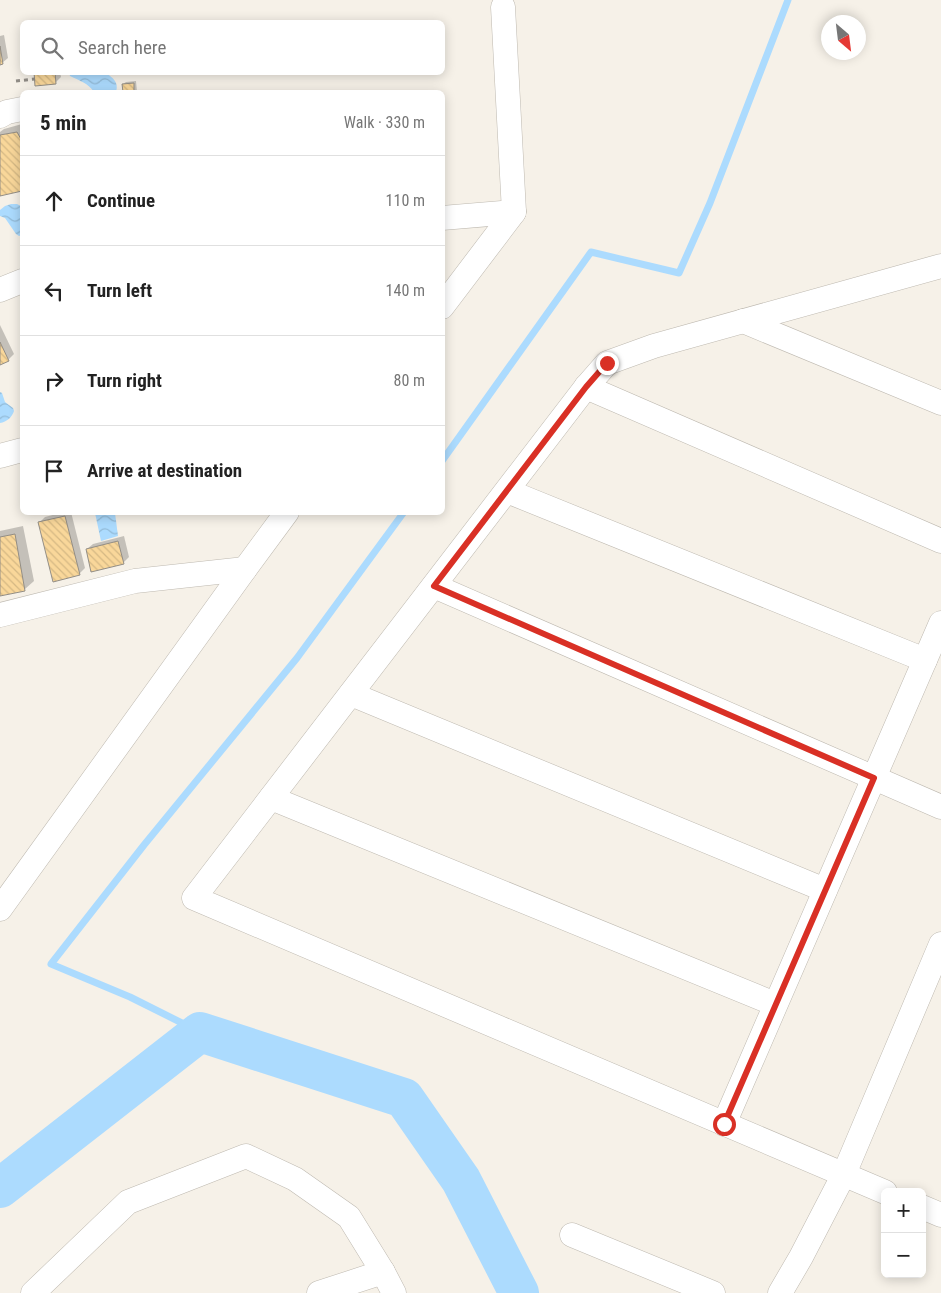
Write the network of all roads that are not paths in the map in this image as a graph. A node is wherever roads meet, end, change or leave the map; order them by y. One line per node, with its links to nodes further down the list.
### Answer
1 (503, 8): 4 (street)
2 (20, 109): 3 (street)
3 (0, 116)
4 (514, 212): 5 (street); 7 (street)
5 (445, 218)
6 (941, 266): 8 (street)
7 (445, 303)
8 (743, 321): 9 (street); 10 (street)
9 (586, 387): 13 (street); 15 (street)
10 (941, 403)
11 (20, 451): 12 (street)
12 (0, 456)
13 (507, 491): 17 (street); 20 (street)
14 (285, 515): 16 (street)
15 (941, 541)
16 (245, 569): 18 (street); 26 (street)
17 (434, 586): 21 (street); 22 (street)
18 (0, 614)
19 (941, 623): 20 (street)
20 (925, 660): 22 (street)
21 (351, 694): 23 (street); 25 (street)
22 (874, 778): 24 (street); 25 (street)
23 (271, 798): 28 (street); 29 (street)
24 (941, 807)
25 (825, 890): 28 (street)
26 (0, 909)
27 (941, 944): 30 (street)
28 (775, 1004): 29 (street)
29 (724, 1124): 30 (street)
30 (844, 1174): 31 (street); 40 (street)
31 (881, 1190)
32 (926, 1209): 33 (street)
33 (941, 1215)
34 (572, 1235): 39 (street)
35 (383, 1272): 36 (street); 37 (street); 38 (street)
36 (37, 1292)
37 (320, 1293)
38 (394, 1293)
39 (713, 1293)
40 (780, 1293)

